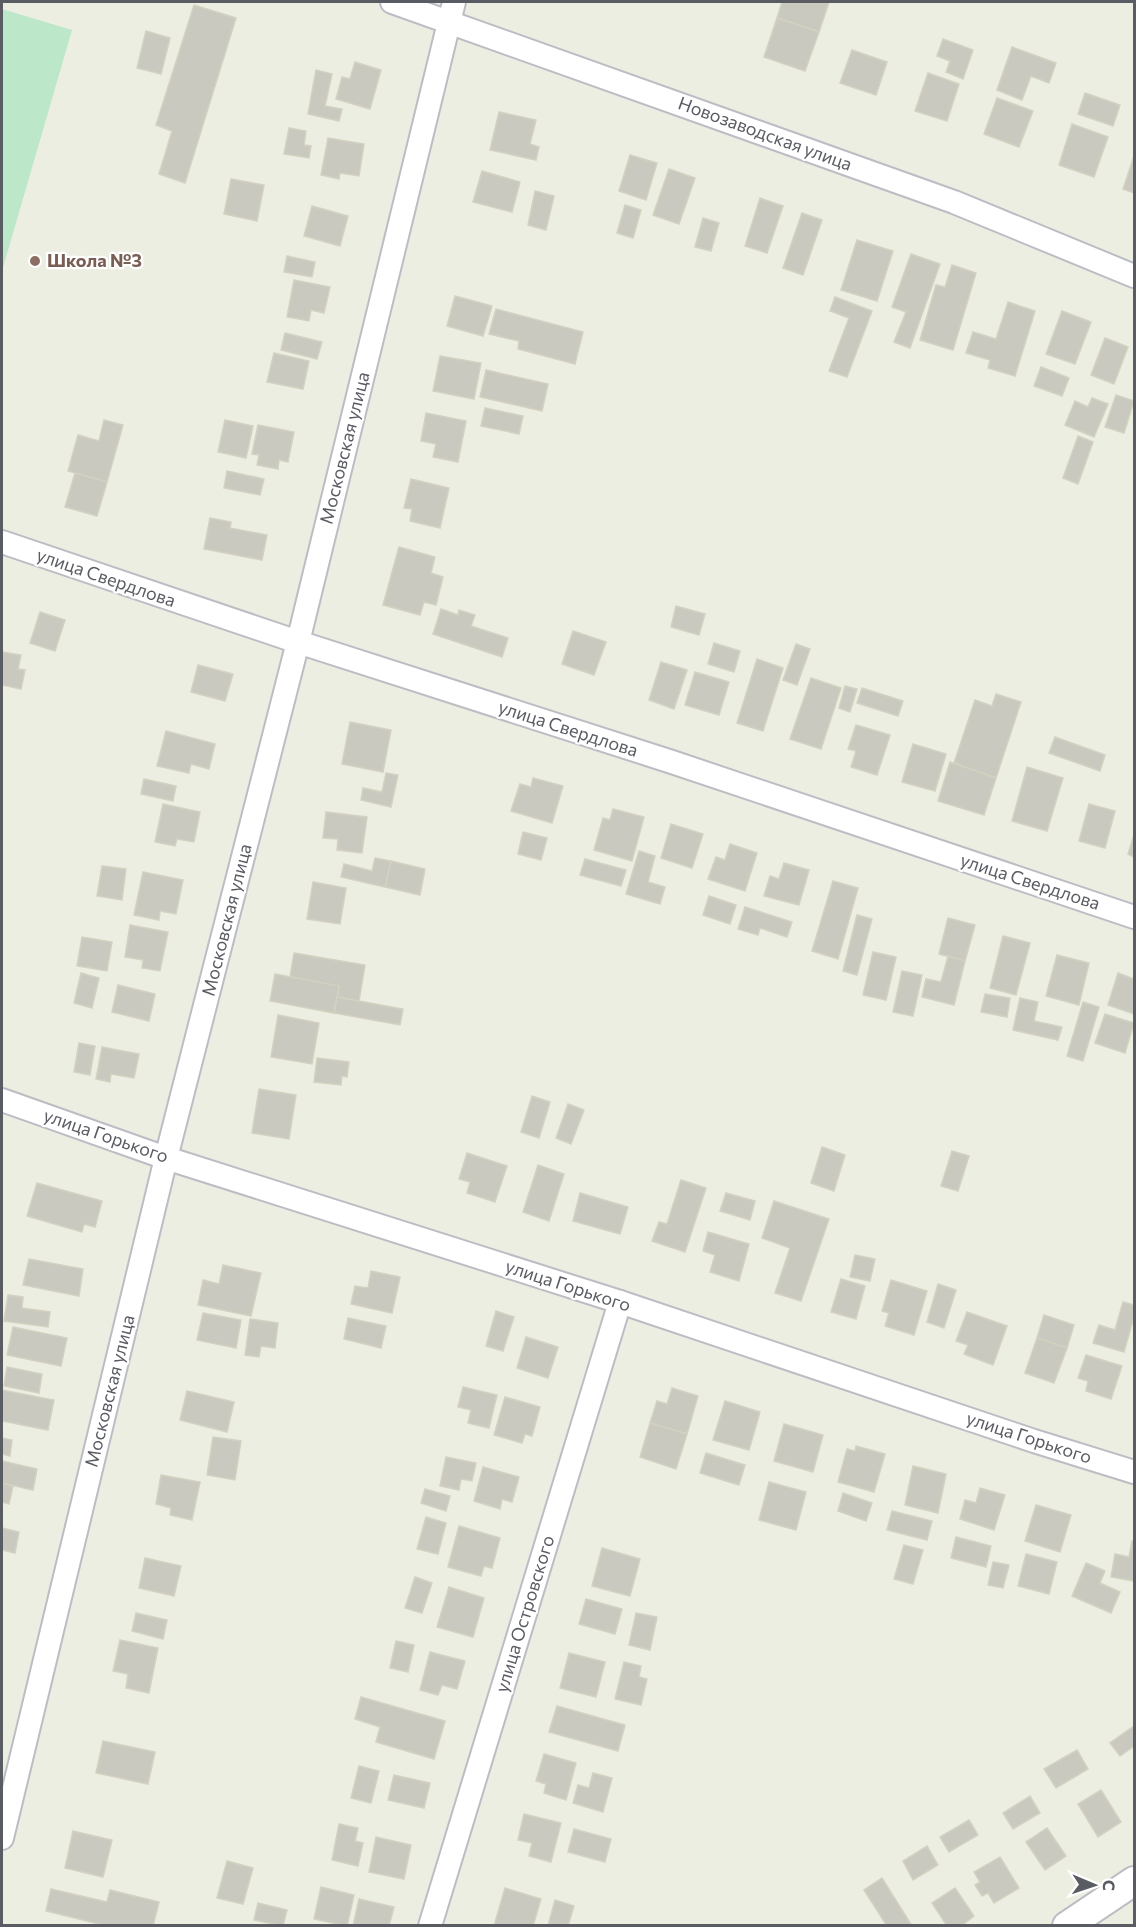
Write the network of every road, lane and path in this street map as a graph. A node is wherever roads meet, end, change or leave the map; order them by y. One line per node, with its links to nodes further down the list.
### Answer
1 (392, 2): 2 (street, Новозаводская улица)
2 (451, 12): 3 (street, Новозаводская улица); 5 (street, Московская улица)
3 (1134, 276)
4 (2, 542): 5 (street, улица Свердлова)
5 (298, 642): 6 (street, улица Свердлова); 8 (street, Московская улица)
6 (1134, 917)
7 (2, 1100): 8 (street, улица Горького)
8 (166, 1158): 9 (street, улица Горького); 11 (street, Московская улица)
9 (620, 1302): 10 (street, улица Горького); 13 (street, улица Островского)
10 (1134, 1472)
11 (2, 1838)
12 (1134, 1881): 14 (street)
13 (430, 1926)
14 (1067, 1926)

